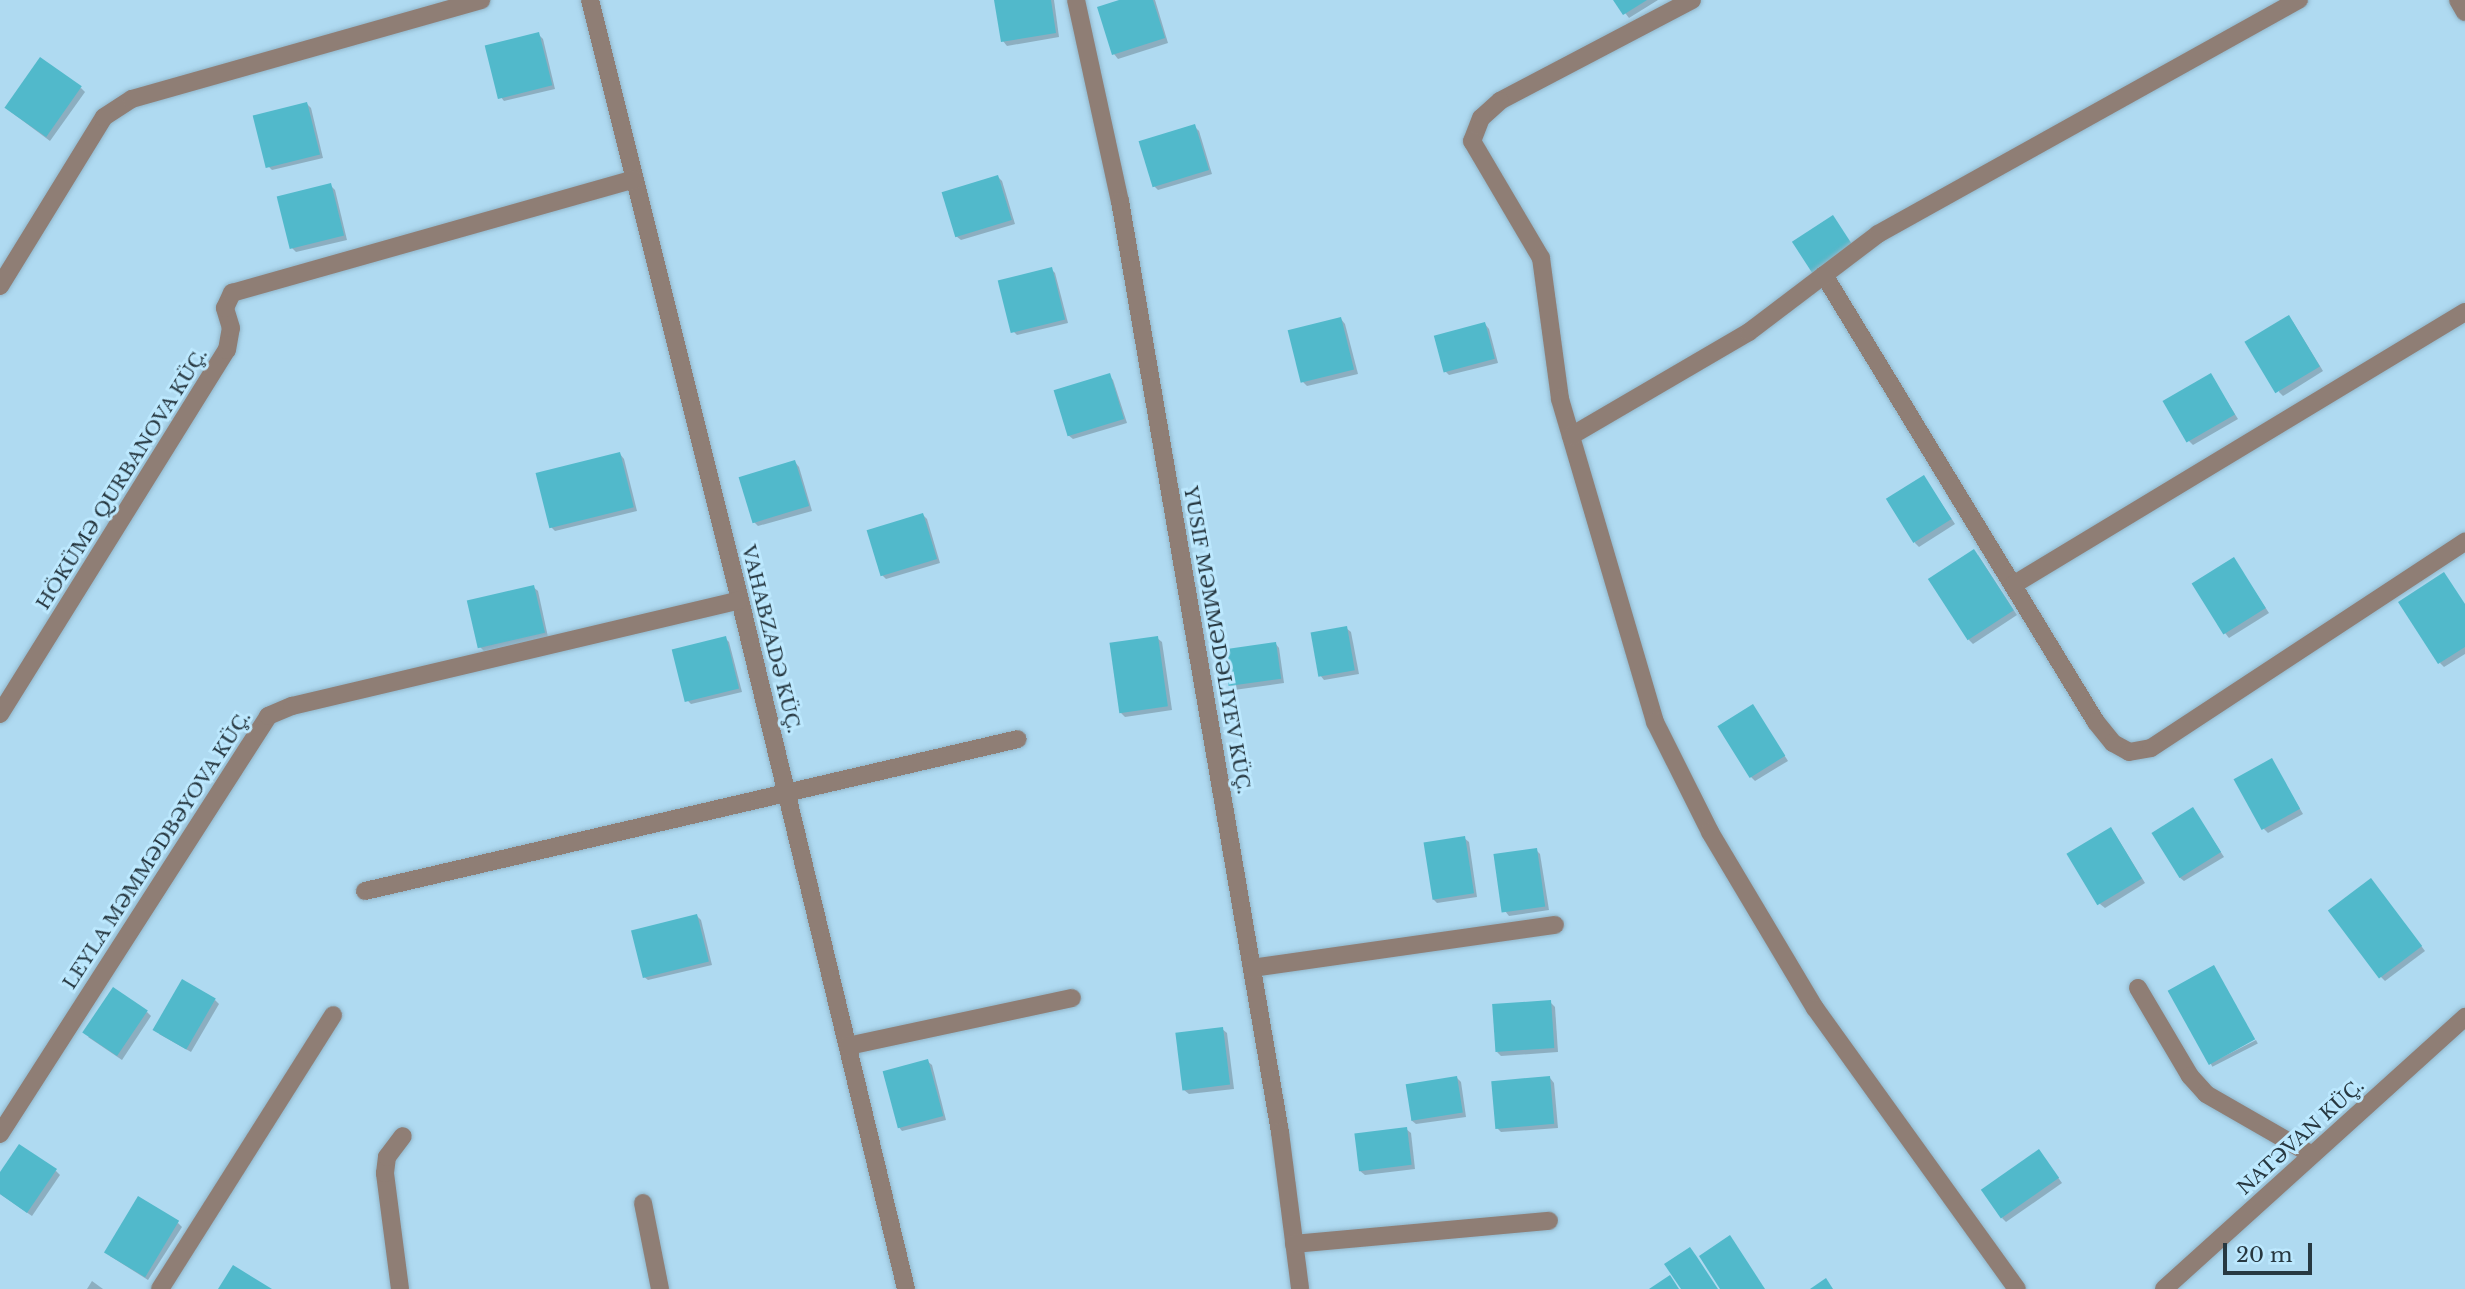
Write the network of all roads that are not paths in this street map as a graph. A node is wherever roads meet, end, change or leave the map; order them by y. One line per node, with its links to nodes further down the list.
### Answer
1 (481, 0): 8 (street)
2 (590, 0): 6 (street, VAHABZADƏ KÜÇ.)
3 (1076, 0): 19 (street, YUSIF MƏMMƏDƏLIYEV KÜÇ.)
4 (1692, 0): 10 (street)
5 (2300, 0): 7 (street)
6 (634, 178): 13 (street, VAHABZADƏ KÜÇ.); 14 (street, HÖKÜMƏ QURBANOVA KÜÇ.)
7 (1824, 275): 10 (street); 12 (street)
8 (0, 286)
9 (2465, 312): 12 (street)
10 (1571, 436): 36 (street)
11 (2465, 541): 12 (street)
12 (2012, 585)
13 (740, 600): 16 (street, VAHABZADƏ KÜÇ.); 25 (street, LEYLA MƏMMƏDBƏYOVA KÜÇ.)
14 (0, 714)
15 (1018, 739): 16 (street)
16 (787, 794): 17 (street); 24 (street, VAHABZADƏ KÜÇ.)
17 (365, 891)
18 (1555, 925): 19 (street)
19 (1252, 968): 30 (street, YUSIF MƏMMƏDƏLIYEV KÜÇ.)
20 (2138, 988): 27 (street)
21 (1072, 998): 24 (street)
22 (334, 1014): 31 (street)
23 (2465, 1017): 27 (street, NATƏVAN KÜÇ.)
24 (848, 1046): 34 (street, VAHABZADƏ KÜÇ.)
25 (0, 1134)
26 (403, 1136): 32 (street)
27 (2312, 1155): 37 (street, NATƏVAN KÜÇ.)
28 (643, 1203): 33 (street)
29 (1549, 1221): 30 (street)
30 (1294, 1244): 35 (street, YUSIF MƏMMƏDƏLIYEV KÜÇ.)
31 (160, 1289)
32 (400, 1289)
33 (660, 1289)
34 (906, 1289)
35 (1300, 1289)
36 (2017, 1289)
37 (2164, 1289)

